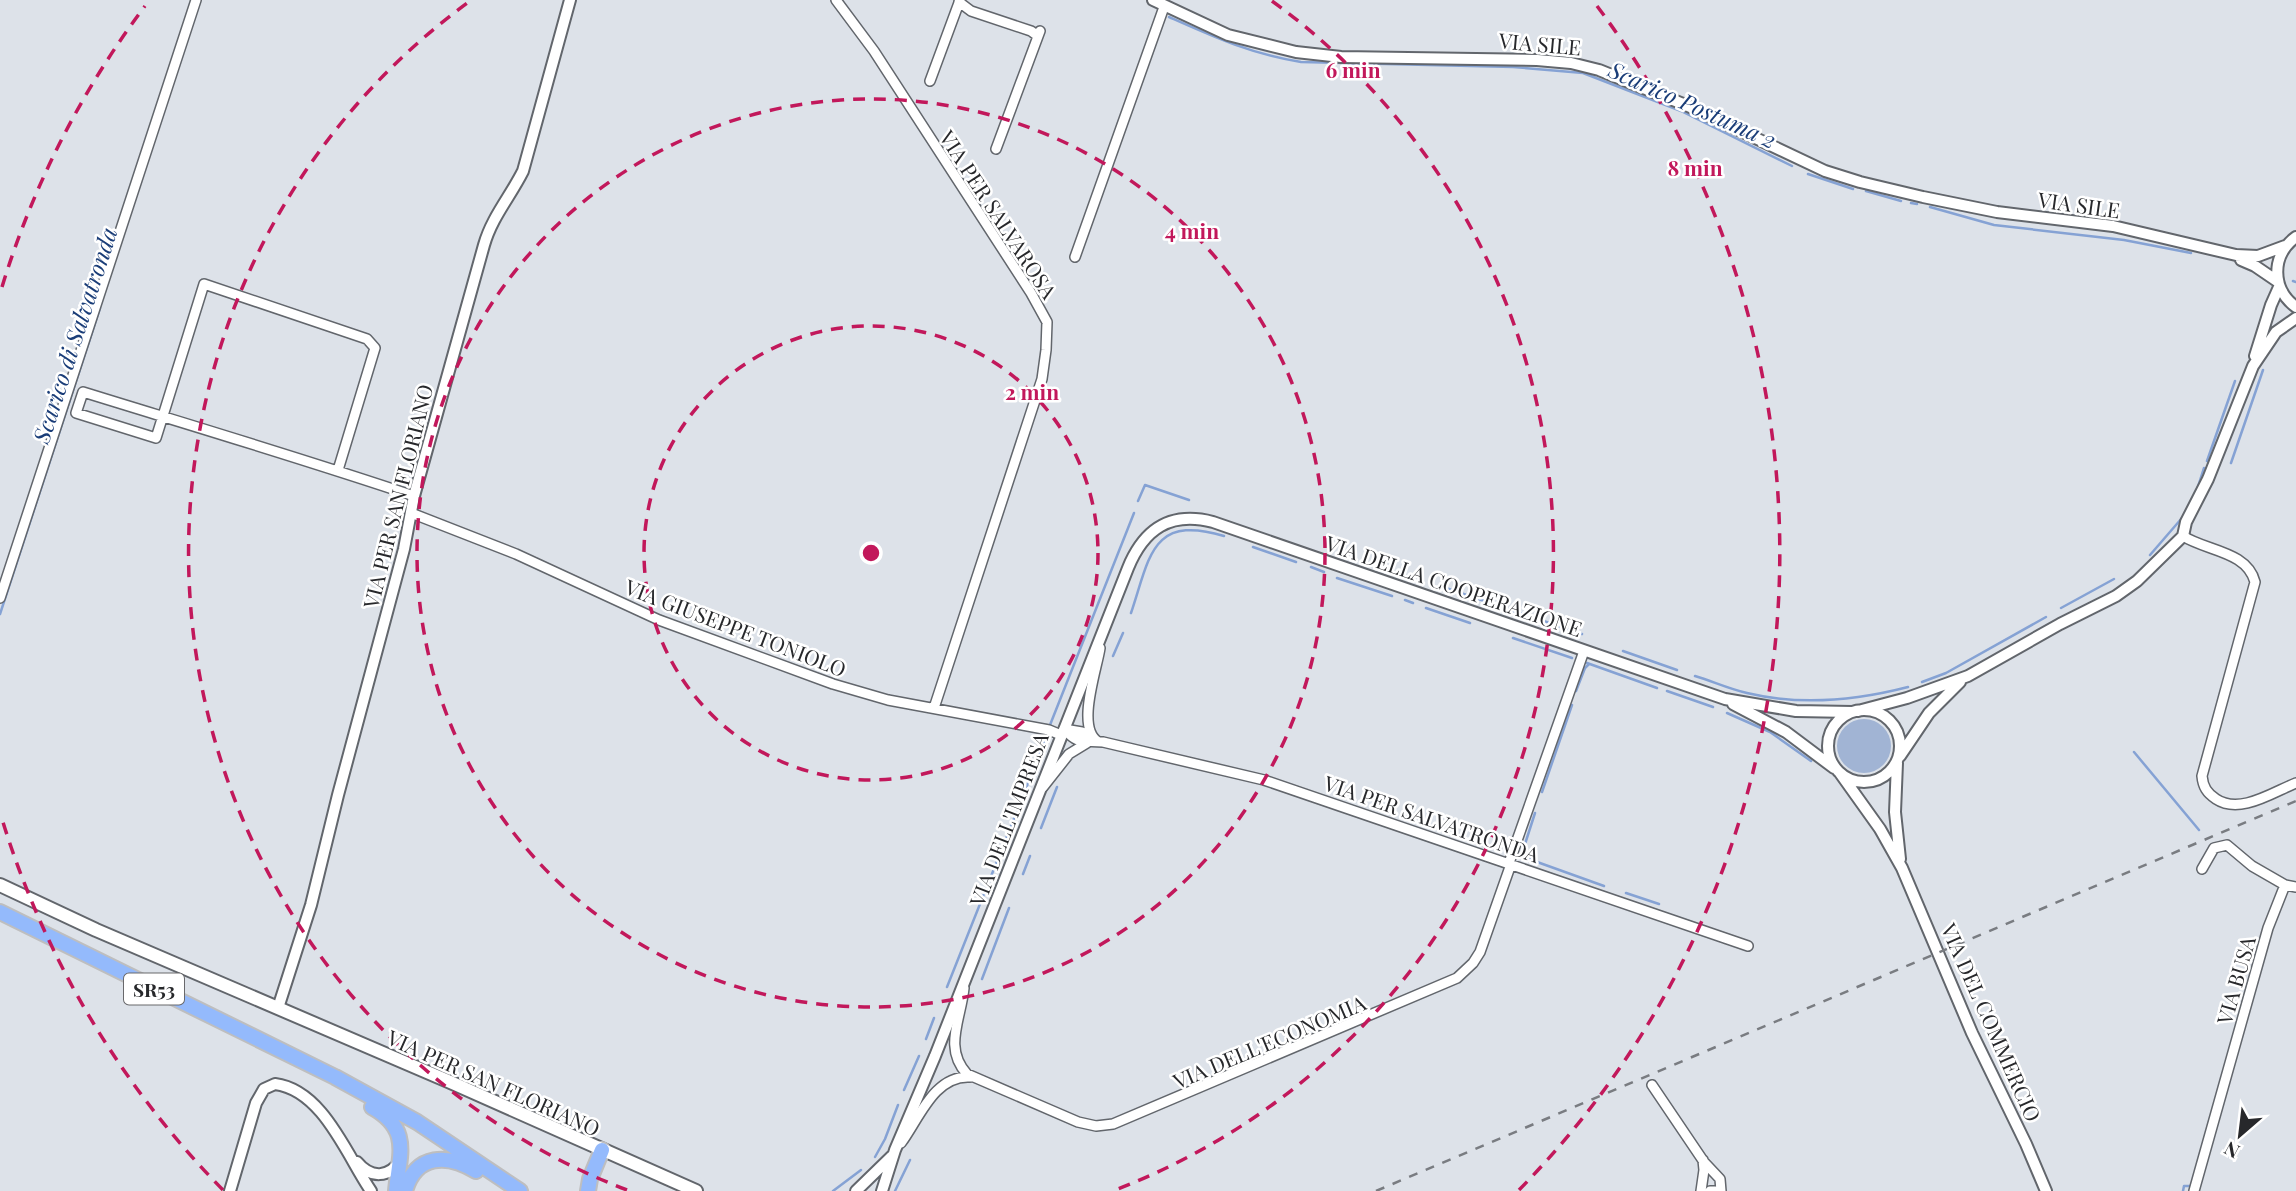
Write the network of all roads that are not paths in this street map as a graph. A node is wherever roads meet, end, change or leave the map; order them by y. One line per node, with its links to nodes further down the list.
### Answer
1 (196, 0): 22 (street)
2 (570, 0): 18 (street, VIA PER SAN FLORIANO)
3 (836, 0): 27 (street, VIA PER SALVAROSA)
4 (1153, 0): 6 (street, VIA SILE)
5 (960, 1): 7 (street); 8 (street)
6 (1164, 7): 10 (street, VIA SILE); 11 (street)
7 (930, 81)
8 (996, 149)
9 (2292, 239): 10 (street, VIA SILE); 12 (street, VIA DELLA COOPERAZIONE)
10 (2225, 254): 12 (street, VIA SILE)
11 (1075, 257)
12 (2278, 284): 13 (street, VIA SILE); 15 (street, VIA DELLA COOPERAZIONE)
13 (2296, 307)
14 (2296, 318): 15 (street, VIA DELLA COOPERAZIONE)
15 (2253, 366): 21 (street, VIA DELLA COOPERAZIONE)
16 (163, 417): 16 (street); 17 (street); 17 (street)
17 (338, 470): 18 (street)
18 (414, 496): 19 (street, VIA PER SAN FLORIANO)
19 (411, 513): 27 (street, VIA GIUSEPPE TONIOLO); 44 (street, VIA PER SAN FLORIANO)
20 (1176, 520): 23 (street, VIA DELL'IMPRESA); 24 (street, VIA DELLA COOPERAZIONE)
21 (2183, 536): 25 (street, VIA DELLA COOPERAZIONE); 33 (street)
22 (0, 598)
23 (1100, 638): 29 (street, VIA DELL'IMPRESA); 30 (street)
24 (1584, 650): 26 (street, VIA DELLA COOPERAZIONE); 35 (street, VIA DELL'ECONOMIA)
25 (1968, 676): 28 (street, VIA DELLA COOPERAZIONE); 31 (street, VIA DELLA COOPERAZIONE)
26 (1718, 697): 28 (street, VIA DELLA COOPERAZIONE); 32 (street, VIA DELLA COOPERAZIONE)
27 (934, 708): 29 (street, VIA GIUSEPPE TONIOLO)
28 (1855, 712): 31 (street); 32 (street)
29 (1062, 732): 30 (street, VIA PER SALVATRONDA); 34 (street, VIA DELL'IMPRESA)
30 (1094, 741): 34 (street); 35 (street, VIA PER SALVATRONDA)
31 (1897, 760): 32 (street); 36 (street, VIA DEL COMMERCIO)
32 (1839, 772): 36 (street, VIA DEL COMMERCIO)
33 (2296, 783)
34 (1038, 794): 43 (street, VIA DELL'IMPRESA)
35 (1510, 864): 42 (street, VIA PER SALVATRONDA); 46 (street, VIA DELL'ECONOMIA)
36 (1902, 868): 65 (street, VIA DEL COMMERCIO)
37 (2203, 869): 39 (street)
38 (0, 885): 44 (main road, VIA PER SAN FLORIANO)
39 (2285, 885): 40 (street); 66 (street, VIA BUSA)
40 (2296, 887)
41 (0, 912): 45 (main road, SR53)
42 (1748, 946)
43 (965, 979): 46 (street); 49 (street, VIA DELL'IMPRESA)
44 (278, 1008): 50 (main road, VIA PER SAN FLORIANO)
45 (310, 1064): 52 (main road); 58 (main road, SR53)
46 (972, 1077): 49 (street)
47 (1652, 1085): 51 (street)
48 (346, 1149): 52 (street); 53 (street); 54 (street)
49 (896, 1149): 61 (street, VIA DELL'IMPRESA); 62 (street, VIA DELL'IMPRESA)
50 (602, 1150): 59 (main road); 60 (main road, VIA PER SAN FLORIANO)
51 (1702, 1158): 63 (street); 64 (street)
52 (401, 1160): 55 (main road)
53 (230, 1191)
54 (371, 1191)
55 (396, 1191)
56 (405, 1191): 57 (main road)
57 (507, 1191)
58 (520, 1191)
59 (588, 1191)
60 (695, 1191)
61 (856, 1191)
62 (882, 1191)
63 (1701, 1191)
64 (1721, 1191)
65 (2046, 1191)
66 (2194, 1191)

